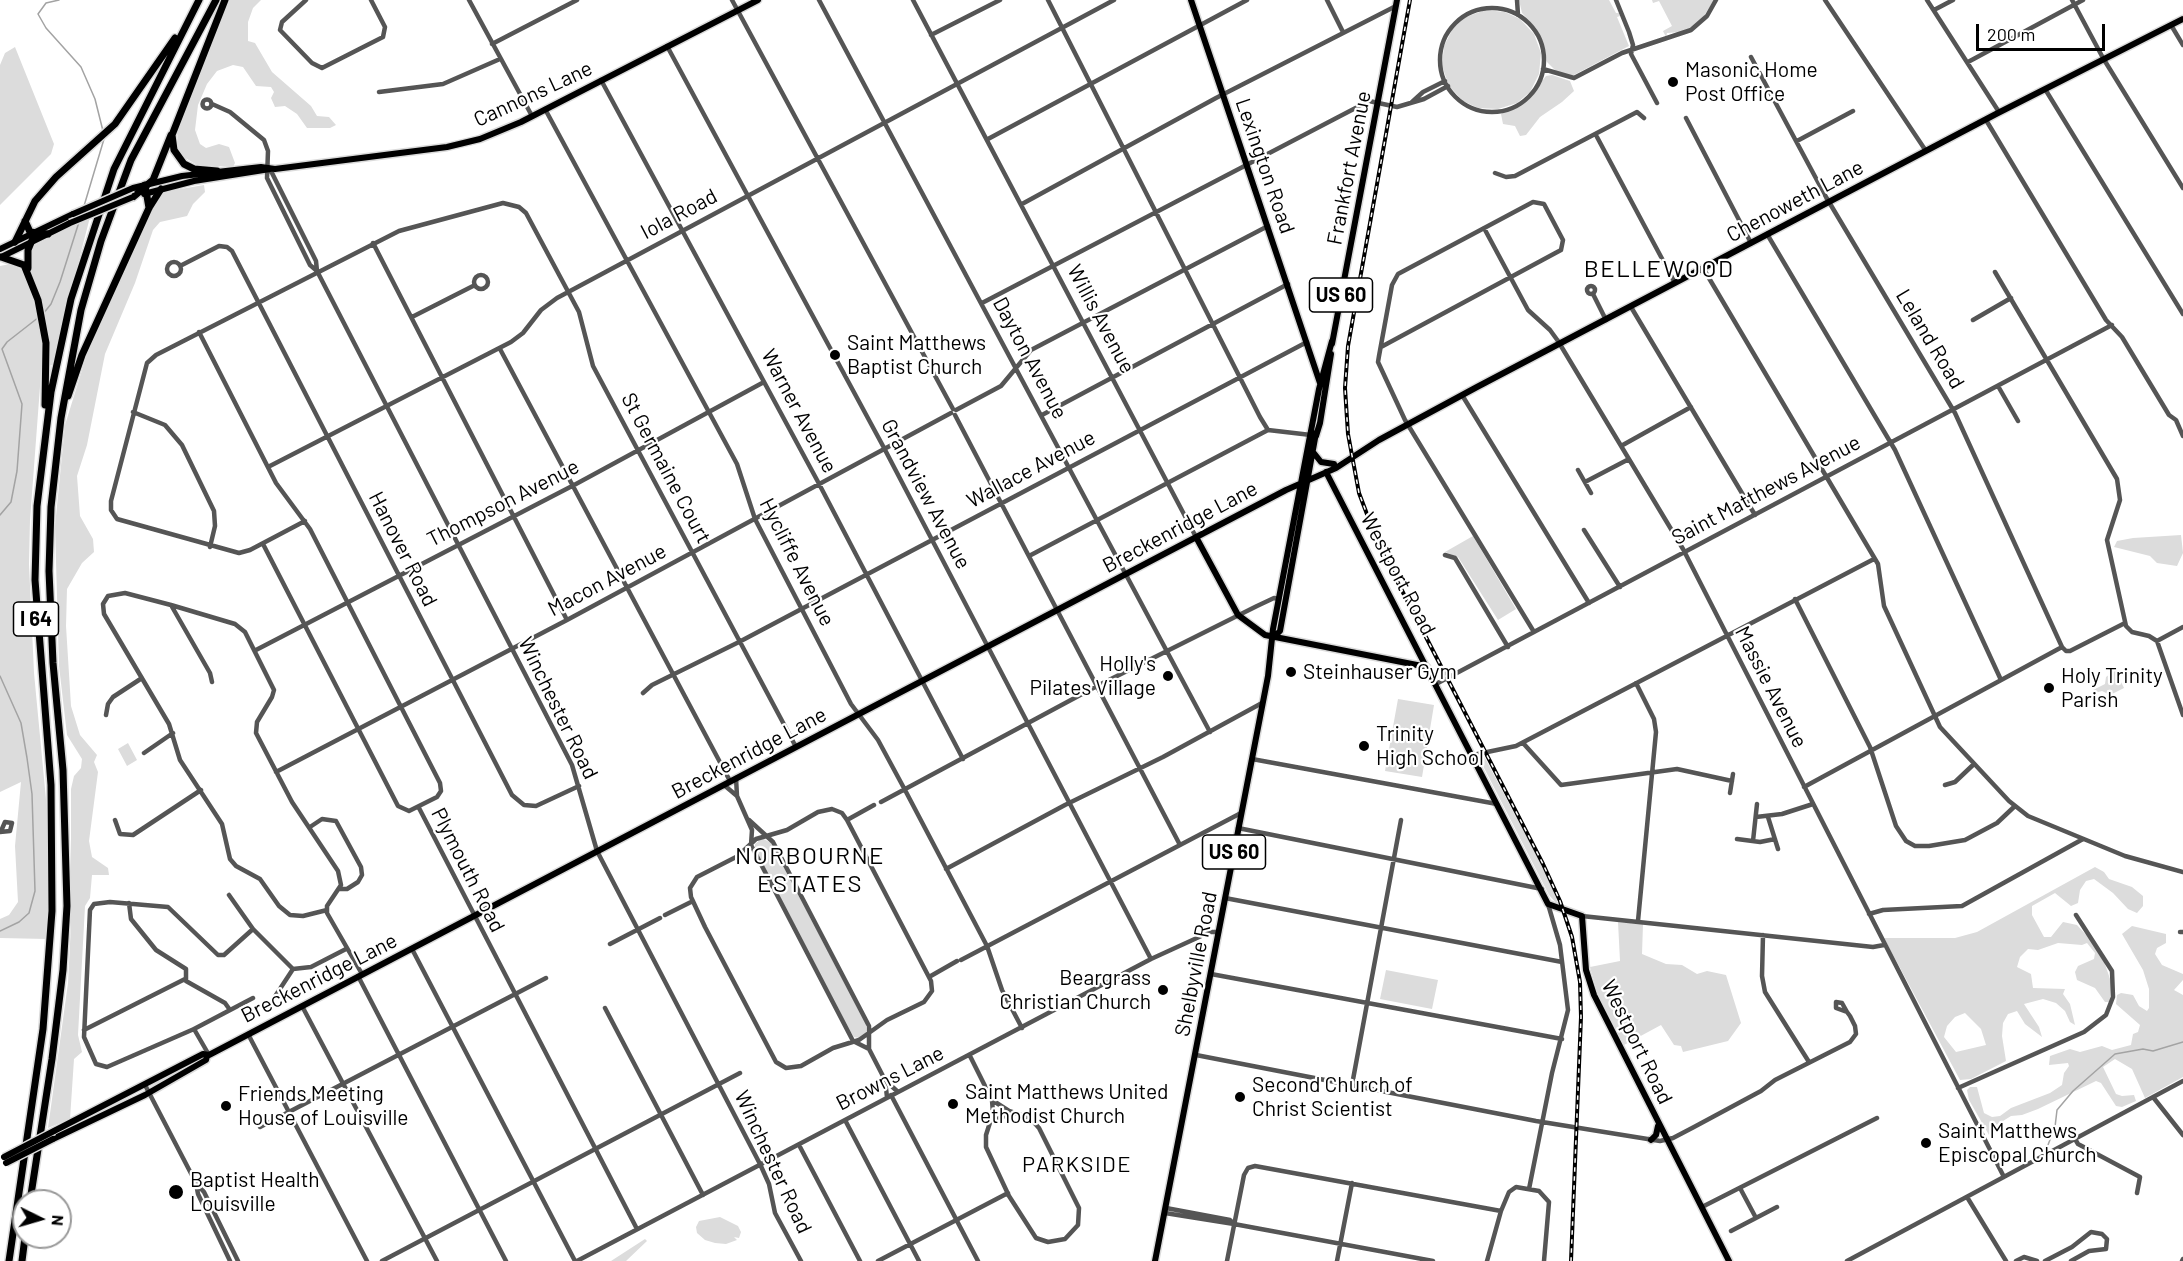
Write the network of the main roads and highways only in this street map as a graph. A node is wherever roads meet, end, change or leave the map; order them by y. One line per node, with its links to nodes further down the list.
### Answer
1 (216, 0): 28 (highway, I 64)
2 (225, 0): 8 (highway)
3 (758, 0): 9 (main road, Cannons Lane)
4 (1191, 0): 23 (main road, Lexington Road)
5 (199, 2): 15 (highway); 30 (highway, I 64)
6 (1396, 3): 22 (main road, Frankfort Avenue / US 60)
7 (2183, 19): 32 (main road, Chenoweth Lane)
8 (173, 130): 9 (highway); 10 (highway)
9 (218, 173): 10 (main road, Cannons Lane); 11 (main road, Cannons Lane)
10 (145, 184): 12 (highway); 13 (highway); 16 (main road, Cannons Lane, bridge)
11 (161, 189): 12 (main road, Cannons Lane); 14 (highway)
12 (146, 193): 13 (main road, Cannons Lane); 14 (highway)
13 (133, 197): 17 (main road, Cannons Lane, bridge)
14 (149, 208): 28 (highway)
15 (26, 215): 16 (highway); 18 (highway)
16 (35, 233): 17 (highway); 18 (main road, Cannons Lane); 19 (highway)
17 (48, 234): 19 (main road, Cannons Lane)
18 (15, 242): 20 (main road, Cannons Lane)
19 (31, 242): 20 (main road, Cannons Lane); 21 (highway)
20 (0, 255): 21 (highway)
21 (29, 273): 30 (highway)
22 (1332, 341): 24 (main road, Frankfort Avenue); 29 (main road, Frankfort Avenue)
23 (1307, 342): 25 (main road, Lexington Road); 27 (main road, Lexington Road)
24 (1327, 355): 25 (main road); 26 (main road, Frankfort Avenue)
25 (1316, 358): 26 (main road, Lexington Road)
26 (1322, 376): 27 (main road, Frankfort Avenue); 29 (main road, Lexington Road)
27 (1320, 384): 29 (main road, Frankfort Avenue)
28 (61, 418): 44 (highway, I 64)
29 (1313, 435): 31 (main road, Shelbyville Road); 34 (main road, Shelbyville Road)
30 (44, 449): 45 (highway, I 64)
31 (1313, 452): 32 (main road); 34 (main road, Shelbyville Road)
32 (1335, 466): 33 (main road, Chenoweth Lane); 35 (main road, Westport Road)
33 (1327, 471): 34 (main road, Chenoweth Lane); 35 (main road, Westport Road)
34 (1305, 482): 36 (main road, Breckenridge Lane); 37 (main road, Shelbyville Road); 37 (main road, Shelbyville Road)
35 (1340, 499): 38 (main road, Westport Road)
36 (1196, 537): 37 (main road, Willis Avenue); 39 (main road, Breckenridge Lane)
37 (1274, 637): 38 (main road); 46 (main road, Shelbyville Road / US 60)
38 (1427, 667): 40 (main road, Westport Road)
39 (208, 1055): 41 (main road, Breckenridge Lane); 41 (main road, Breckenridge Lane)
40 (1658, 1123): 42 (main road); 47 (main road, Westport Road)
41 (53, 1135): 43 (main road, Breckenridge Lane, bridge)
42 (1651, 1140)
43 (2, 1161)
44 (32, 1189)
45 (9, 1261)
46 (1155, 1261)
47 (1729, 1261)

